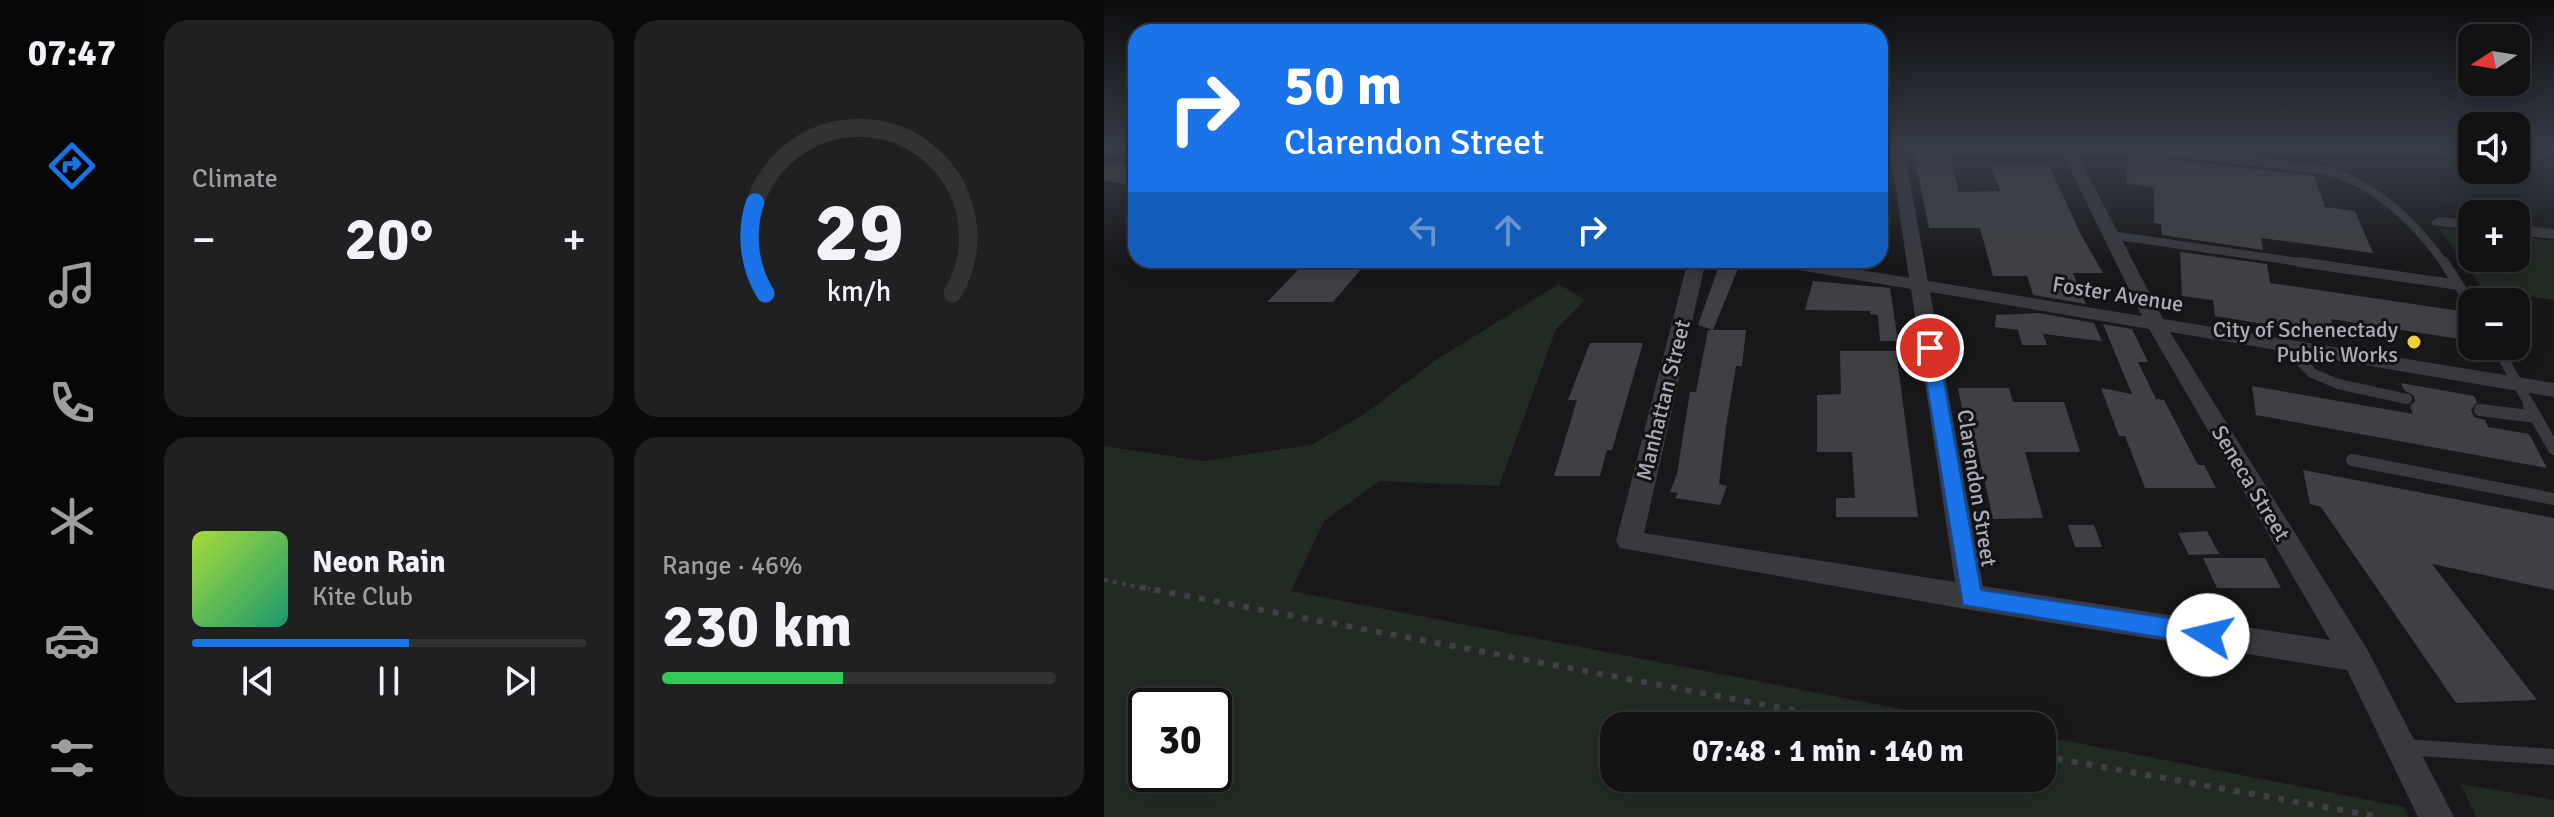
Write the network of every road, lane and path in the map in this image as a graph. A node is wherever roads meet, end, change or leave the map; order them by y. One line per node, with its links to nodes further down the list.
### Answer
1 (1903, 188): 11 (street, Clarendon Street)
2 (2087, 188): 8 (street, Seneca Street)
3 (2366, 188): 12 (lane)
4 (2439, 222): 5 (street)
5 (2458, 224)
6 (2530, 231): 7 (street)
7 (2554, 234)
8 (2111, 235): 12 (lane); 14 (street, Seneca Street)
9 (1695, 268): 26 (street, Manhattan Street)
10 (1817, 268): 11 (street, Foster Avenue)
11 (1919, 285): 14 (street, Foster Avenue); 26 (street, Clarendon Street)
12 (2459, 285): 13 (lane)
13 (2461, 288)
14 (2156, 325): 15 (street, Foster Avenue); 27 (street, Seneca Street)
15 (2286, 346): 17 (street, Foster Avenue); 19 (lane)
16 (2504, 360): 17 (lane)
17 (2519, 385): 18 (street, Foster Avenue); 21 (lane)
18 (2554, 390)
19 (2407, 399)
20 (2480, 410): 21 (lane)
21 (2536, 417): 22 (lane)
22 (2554, 449)
23 (2352, 460): 24 (lane)
24 (2554, 499)
25 (1104, 580): 28 (path)
26 (1971, 598): 27 (street)
27 (2356, 658): 29 (street, Seneca Street)
28 (1803, 712)
29 (2400, 746): 30 (lane); 33 (street, Seneca Street)
30 (2554, 757)
31 (2056, 759): 32 (path)
32 (2380, 817)
33 (2436, 817)

